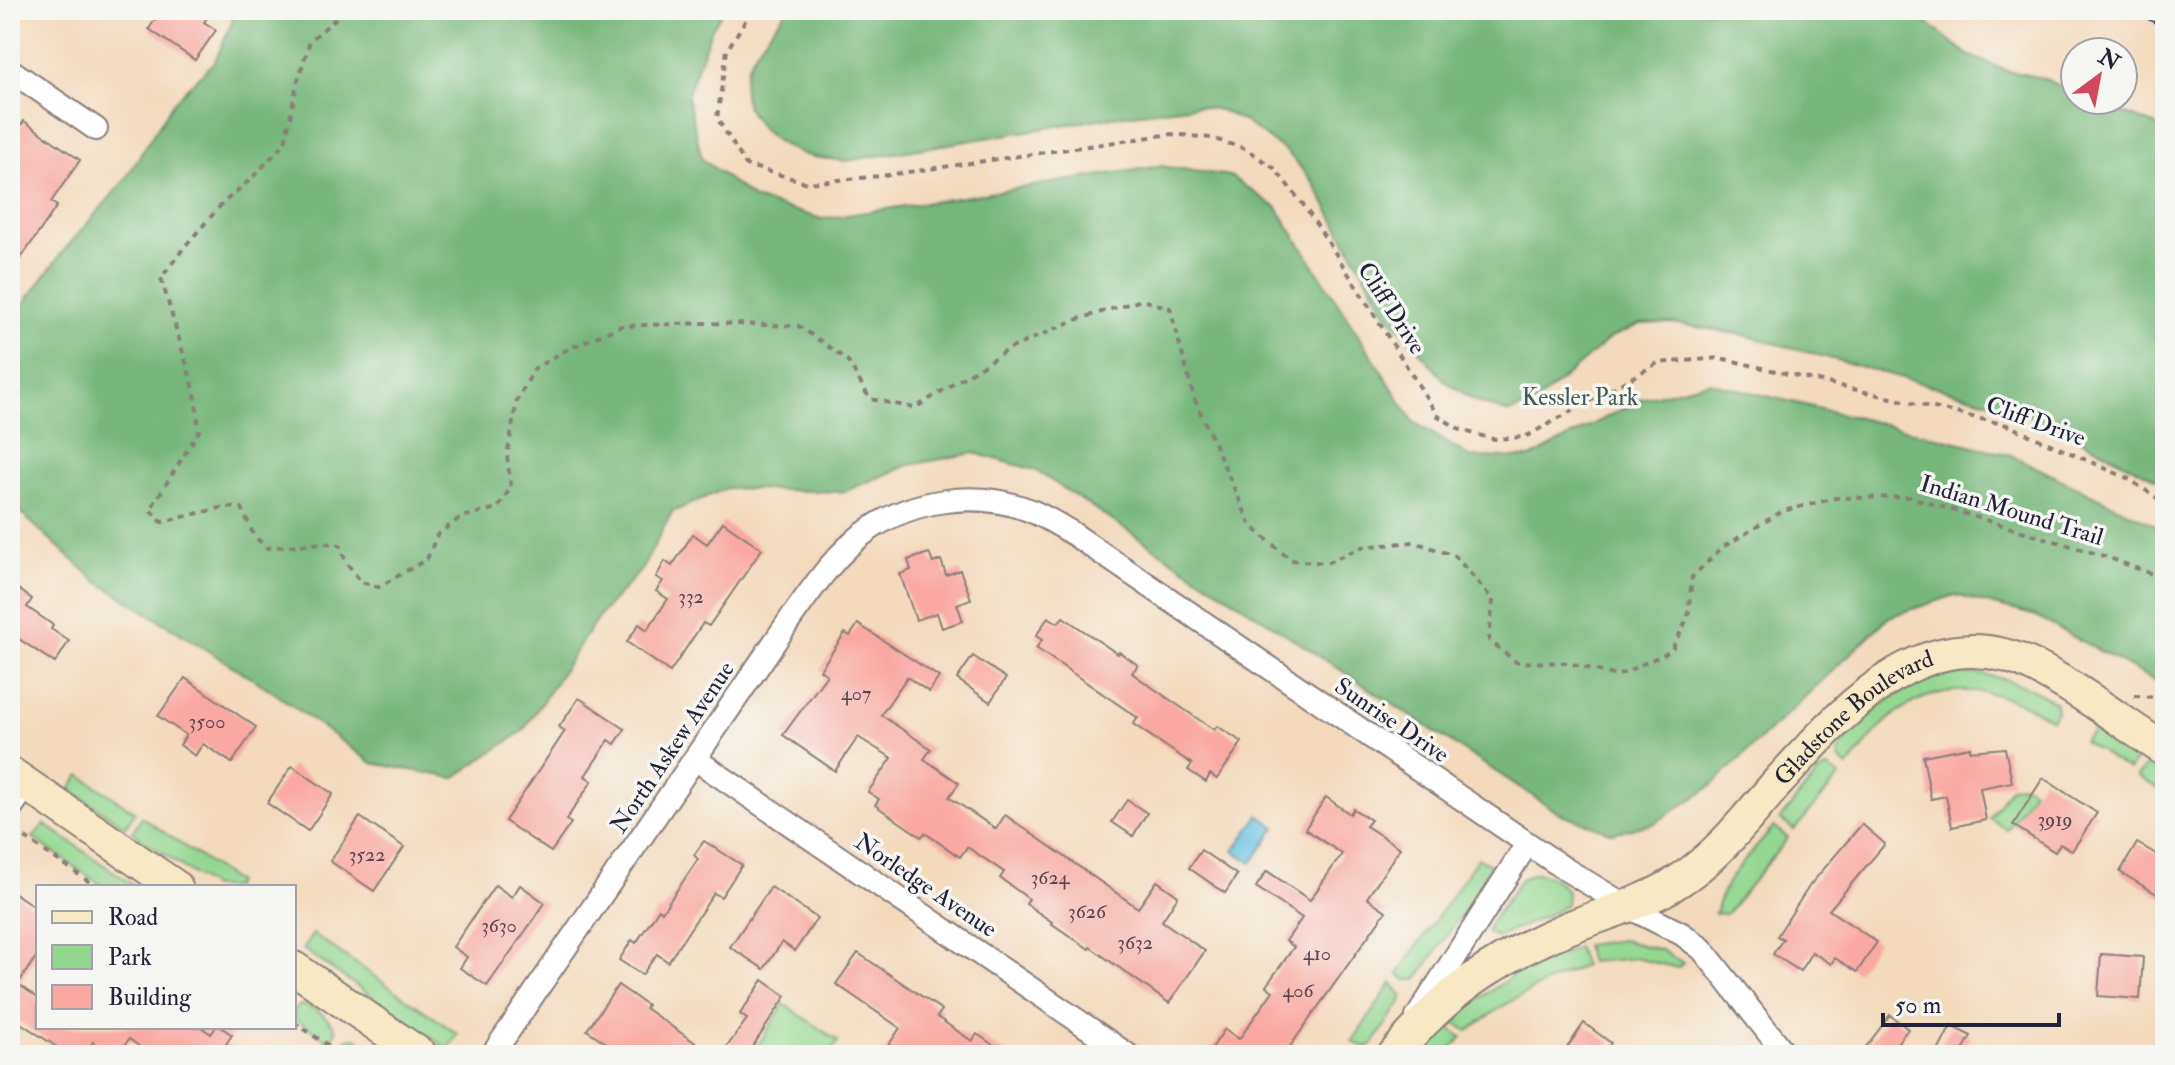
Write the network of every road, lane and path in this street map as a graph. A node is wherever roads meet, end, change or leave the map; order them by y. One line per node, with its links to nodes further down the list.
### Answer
1 (345, 10): 7 (path, Indian Mound Trail)
2 (752, 10): 5 (path, Cliff Drive)
3 (10, 70): 4 (street)
4 (96, 129)
5 (2165, 503)
6 (927, 505): 11 (street, North Askew Avenue); 14 (street, Sunrise Drive)
7 (2165, 579)
8 (2126, 697): 9 (path)
9 (2165, 704)
10 (2165, 750): 17 (street, Gladstone Boulevard)
11 (695, 759): 22 (street, North Askew Avenue); 23 (street, Norledge Avenue)
12 (16, 789): 16 (street)
13 (10, 828): 15 (path)
14 (1527, 844): 17 (street, Sunrise Drive); 24 (street)
15 (94, 885)
16 (173, 885)
17 (1626, 906): 24 (street, Gladstone Boulevard); 25 (street, Sunrise Drive)
18 (296, 969): 21 (street)
19 (296, 1023): 20 (path)
20 (342, 1055)
21 (421, 1055)
22 (492, 1055)
23 (1128, 1055)
24 (1394, 1055)
25 (1786, 1055)

